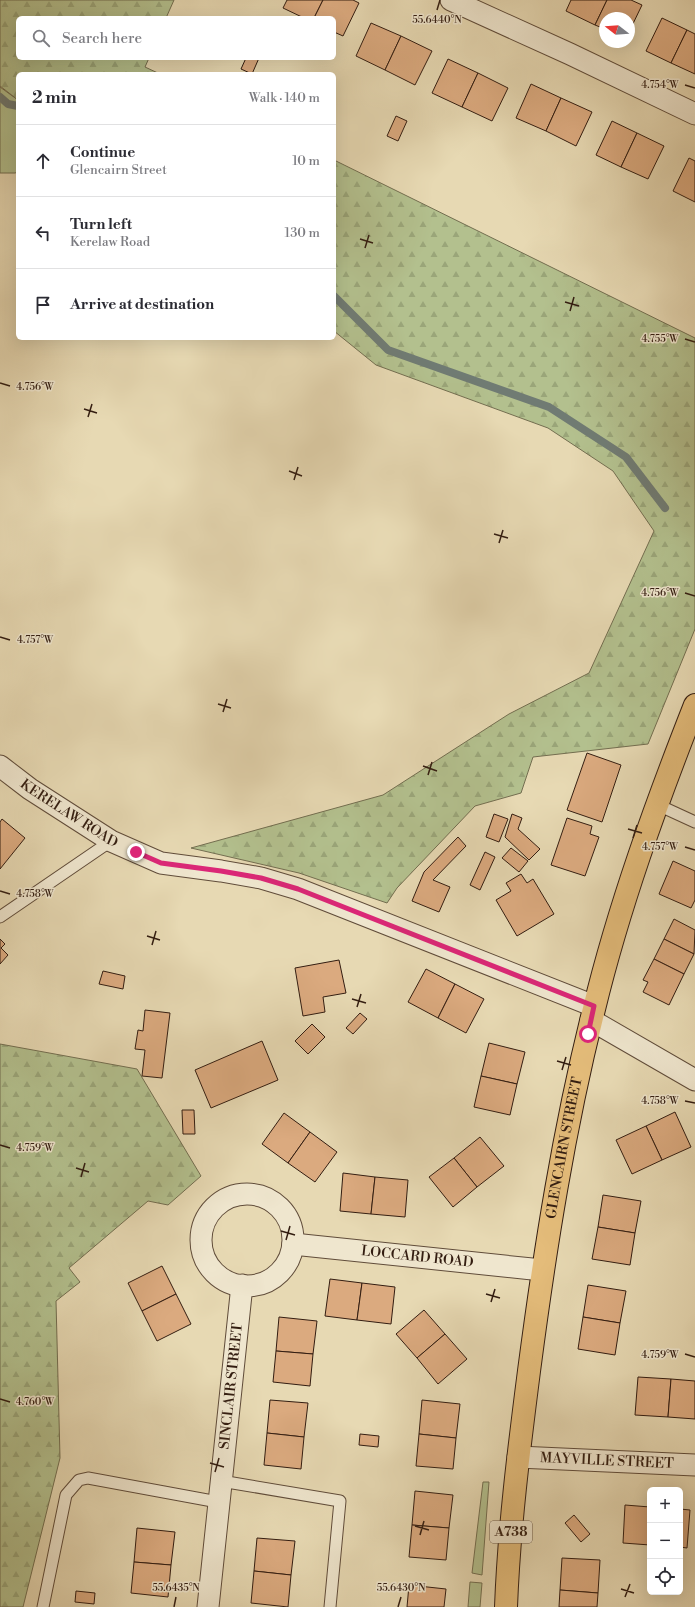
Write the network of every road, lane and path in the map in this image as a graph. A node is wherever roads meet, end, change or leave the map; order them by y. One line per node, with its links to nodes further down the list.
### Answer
1 (451, 0): 2 (street)
2 (695, 114)
3 (695, 705): 5 (main road, GLENCAIRN STREET / A738)
4 (0, 766): 7 (street, KERELAW ROAD)
5 (658, 805): 6 (lane); 9 (main road, GLENCAIRN STREET / A738)
6 (695, 822)
7 (110, 841): 8 (lane); 9 (street, KERELAW ROAD)
8 (0, 917)
9 (593, 1013): 10 (street, KERELAW ROAD); 12 (main road, GLENCAIRN STREET / A738)
10 (695, 1080)
11 (293, 1244): 12 (street, LOCCARD ROAD); 13 (street); 13 (street)
12 (542, 1270): 14 (main road, GLENCAIRN STREET / A738)
13 (242, 1285): 16 (street, SINCLAIR STREET)
14 (518, 1457): 15 (street, MAYVILLE STREET); 21 (main road, GLENCAIRN STREET / A738)
15 (695, 1465)
16 (221, 1481): 17 (street, SINCLAIR STREET); 20 (lane)
17 (218, 1502): 18 (lane); 19 (street, SINCLAIR STREET)
18 (43, 1607)
19 (208, 1607)
20 (330, 1607)
21 (506, 1607)

